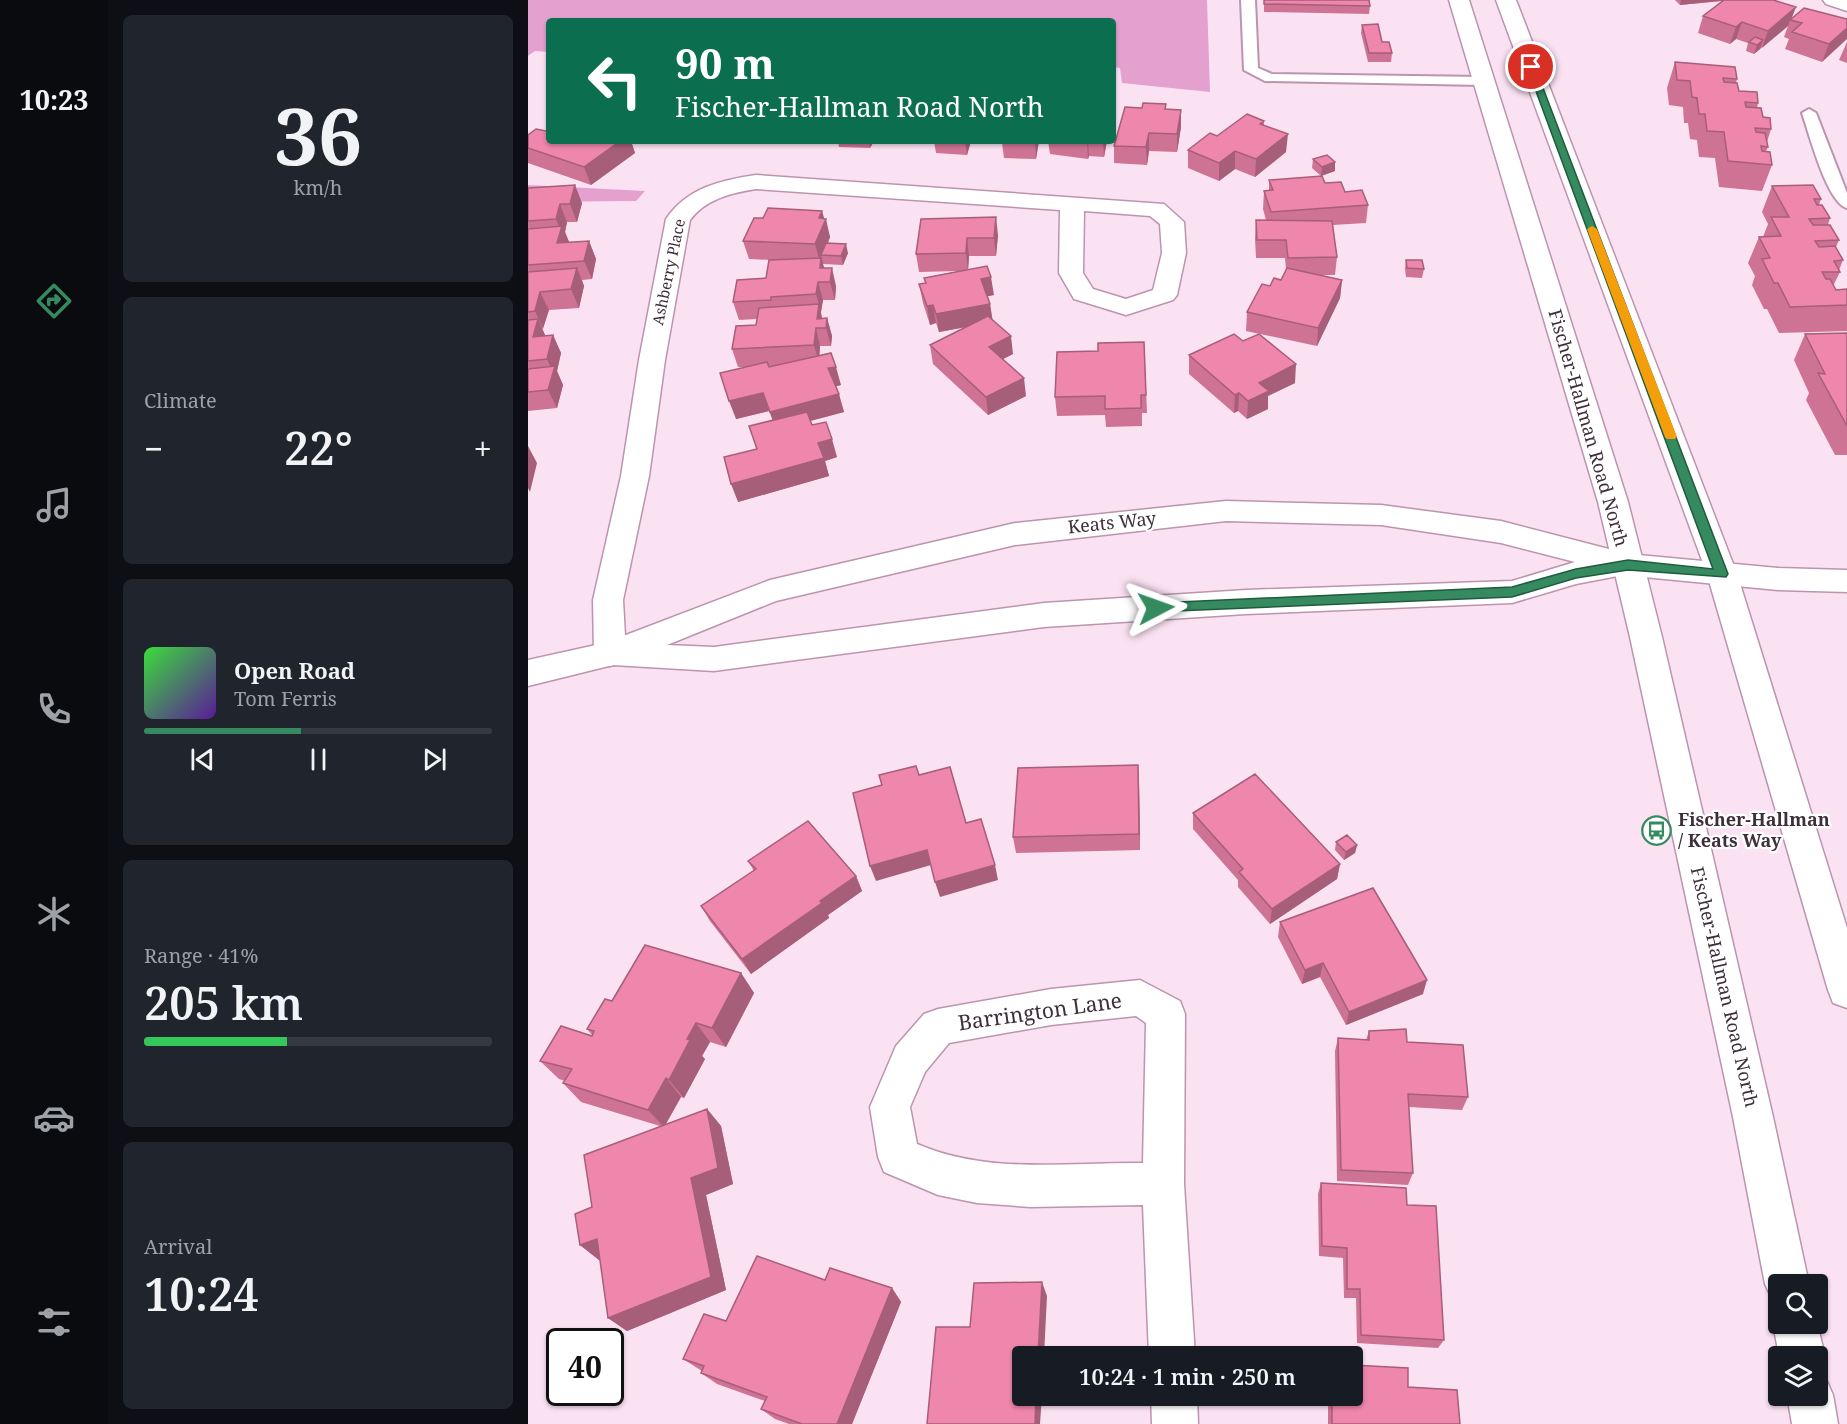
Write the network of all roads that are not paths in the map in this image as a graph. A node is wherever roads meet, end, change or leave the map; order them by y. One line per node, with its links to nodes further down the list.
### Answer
1 (1248, 0): 6 (lane)
2 (1459, 0): 6 (street, Fischer-Hallman Road North)
3 (1506, 0): 11 (street)
4 (1833, 0): 5 (street)
5 (1847, 4)
6 (1484, 81): 10 (street, Fischer-Hallman Road North)
7 (1809, 112): 9 (lane)
8 (1072, 203): 8 (street, Ashberry Place); 13 (street, Ashberry Place)
9 (1847, 203)
10 (1628, 565): 11 (street, Keats Way); 13 (street, Keats Way); 13 (street, Keats Way); 17 (street, Fischer-Hallman Road North)
11 (1722, 574): 12 (street, Keats Way); 15 (street)
12 (1847, 582)
13 (610, 654): 14 (street, Keats Way)
14 (528, 673)
15 (1847, 990)
16 (1163, 1184): 16 (street, Barrington Lane); 18 (street, Barrington Lane)
17 (1785, 1274)
18 (1171, 1346)
19 (1174, 1406): 21 (street)
20 (1811, 1406): 22 (street)
21 (1175, 1424)
22 (1815, 1424)

